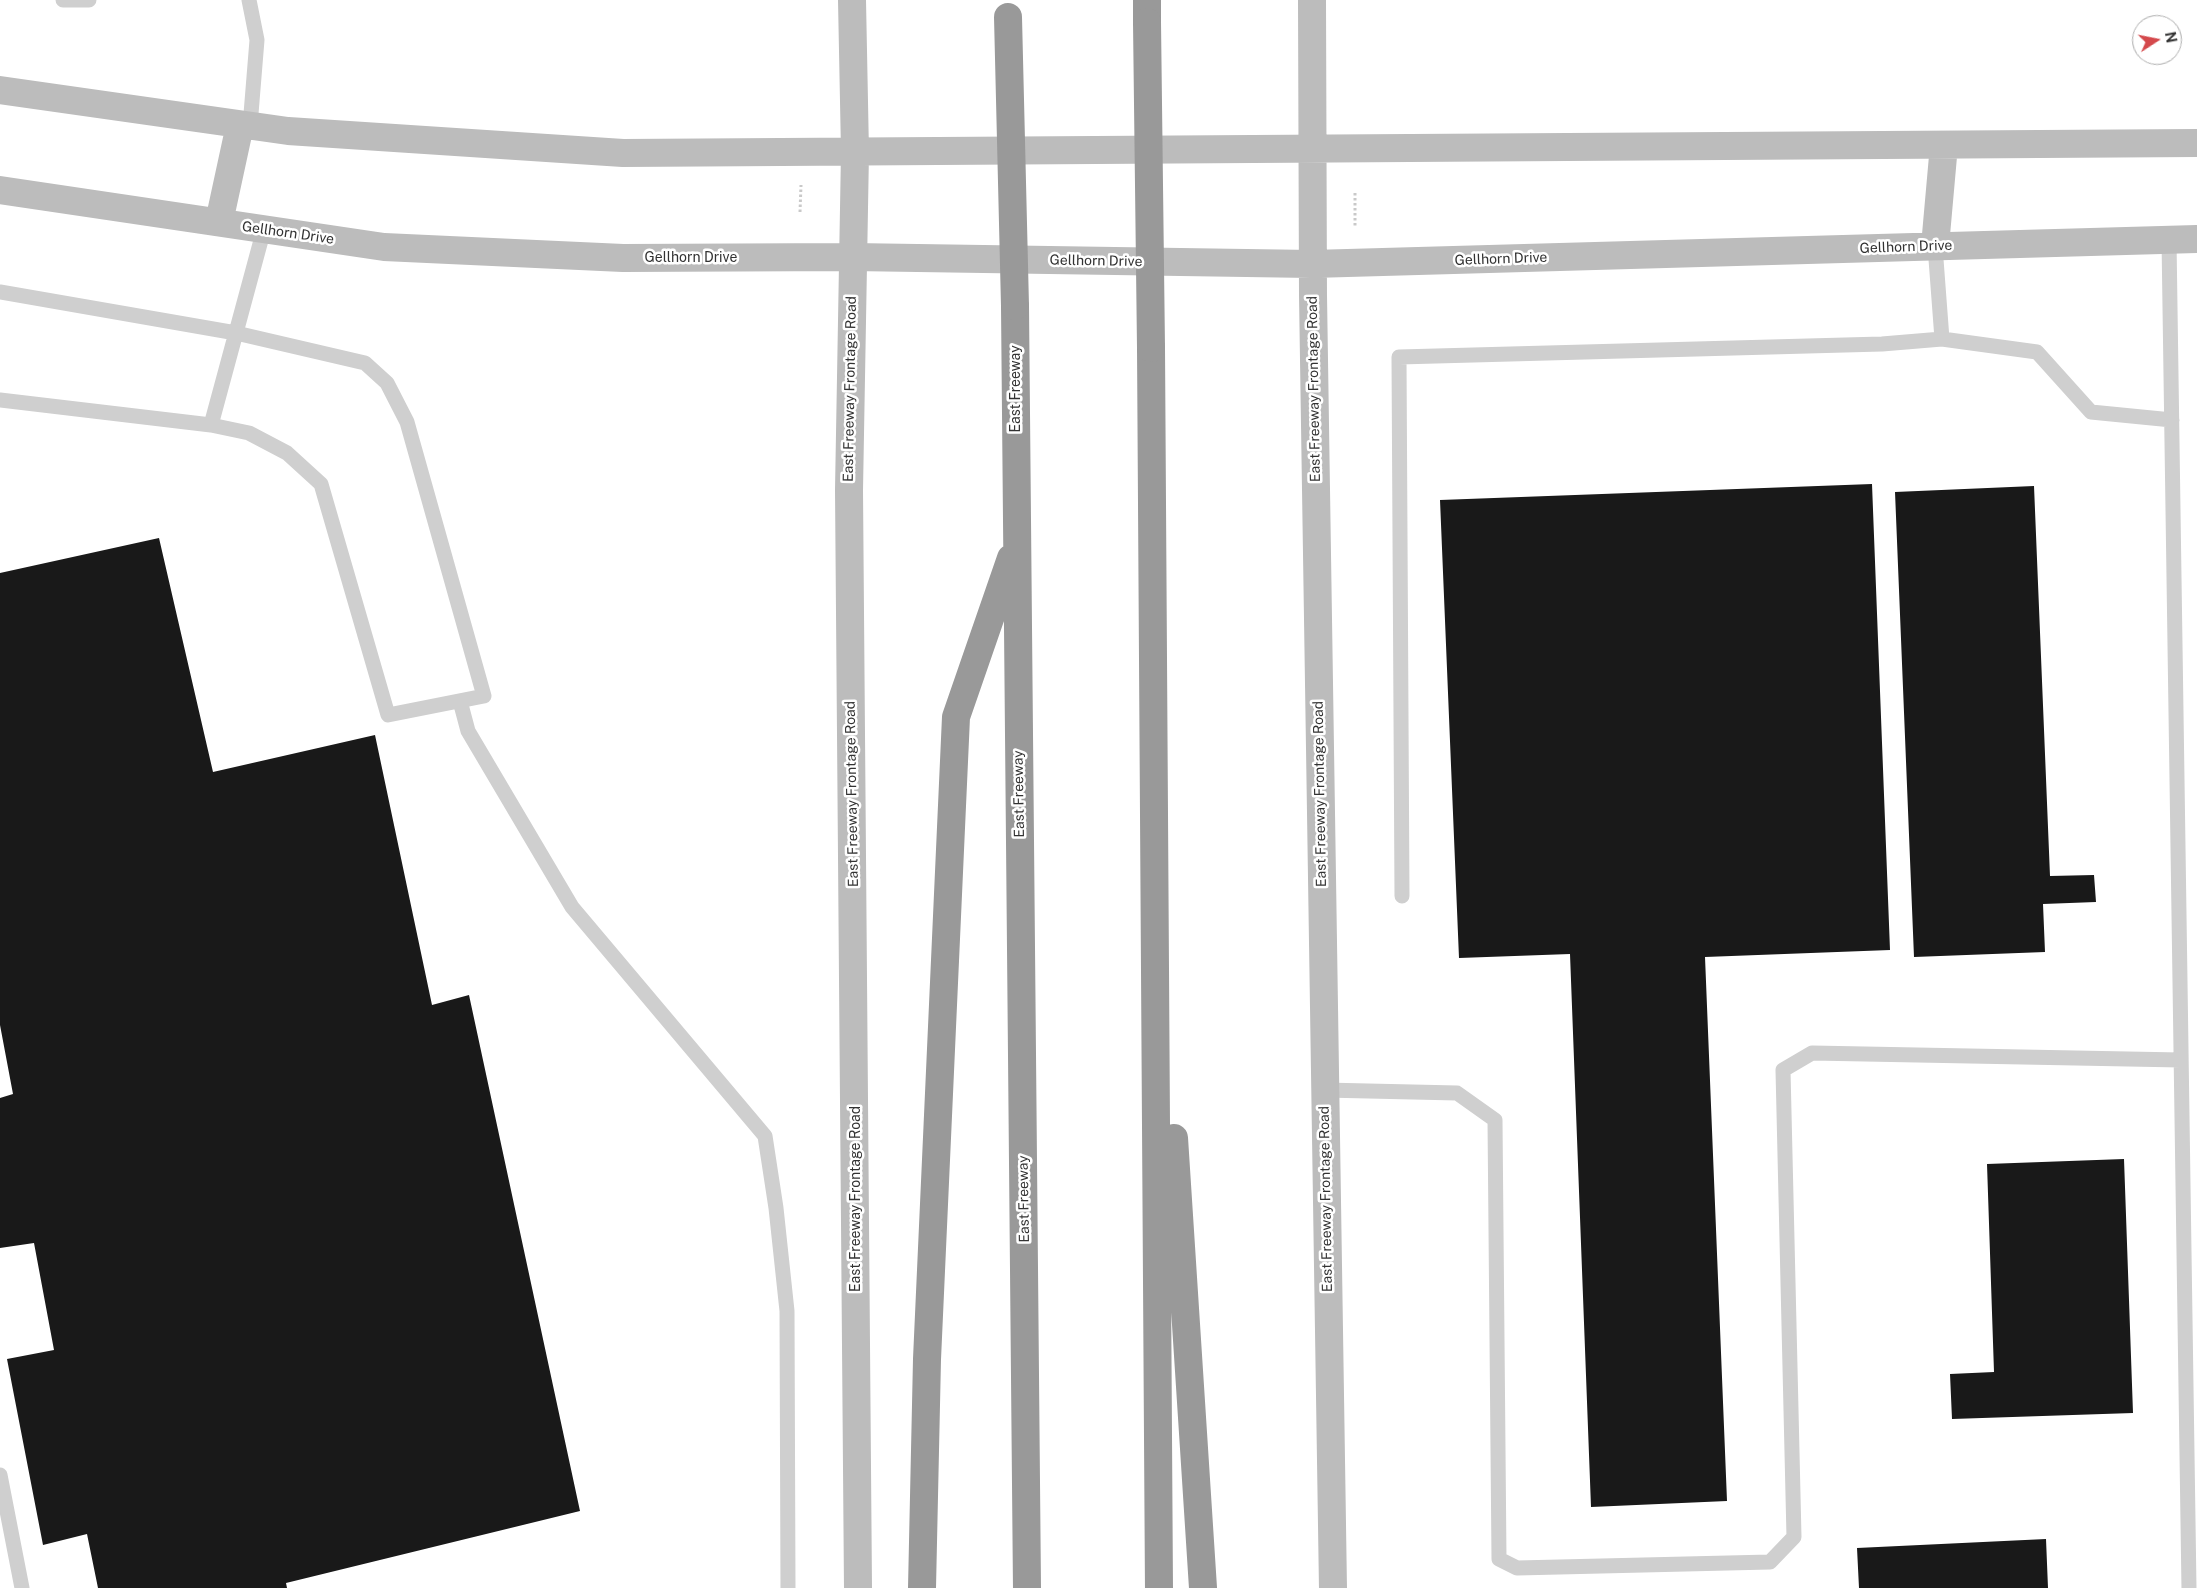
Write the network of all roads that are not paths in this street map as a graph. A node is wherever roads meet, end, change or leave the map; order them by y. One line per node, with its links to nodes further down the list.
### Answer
1 (64, 0): 2 (lane)
2 (89, 0)
3 (249, 0): 9 (lane)
4 (852, 0): 13 (main road, East Freeway Frontage Road)
5 (1312, 0): 12 (main road, East Freeway Frontage Road)
6 (1008, 9): 28 (highway, East Freeway, bridge)
7 (1147, 11): 30 (highway, bridge)
8 (0, 90): 9 (main road)
9 (245, 125): 13 (main road); 15 (main road)
10 (2197, 144): 11 (main road)
11 (1944, 145): 12 (main road); 19 (main road)
12 (1314, 150): 13 (main road); 21 (main road, East Freeway Frontage Road)
13 (855, 152): 20 (main road, East Freeway Frontage Road)
14 (0, 190): 15 (main road, Gellhorn Drive)
15 (218, 222): 16 (main road, Gellhorn Drive)
16 (264, 229): 20 (main road, Gellhorn Drive); 23 (lane)
17 (2197, 239): 18 (main road, Gellhorn Drive)
18 (2169, 240): 19 (main road, Gellhorn Drive); 26 (lane)
19 (1935, 246): 21 (main road, Gellhorn Drive); 24 (lane)
20 (852, 257): 21 (main road, Gellhorn Drive); 37 (main road, East Freeway Frontage Road)
21 (1312, 264): 33 (main road, East Freeway Frontage Road)
22 (0, 292): 23 (lane)
23 (236, 334): 27 (lane); 29 (lane)
24 (1942, 339): 26 (lane); 31 (lane)
25 (0, 400): 27 (lane)
26 (2172, 420): 32 (lane)
27 (211, 425): 29 (lane)
28 (1017, 540): 38 (highway); 39 (highway, East Freeway)
29 (460, 701): 36 (lane)
30 (1155, 845): 40 (highway); 41 (highway)
31 (1402, 896)
32 (2181, 1060): 33 (lane); 43 (lane)
33 (1324, 1090): 42 (main road, East Freeway Frontage Road)
34 (0, 1475): 35 (lane)
35 (22, 1588)
36 (788, 1588)
37 (858, 1588)
38 (922, 1588)
39 (1028, 1588)
40 (1159, 1588)
41 (1202, 1588)
42 (1333, 1588)
43 (2189, 1588)

